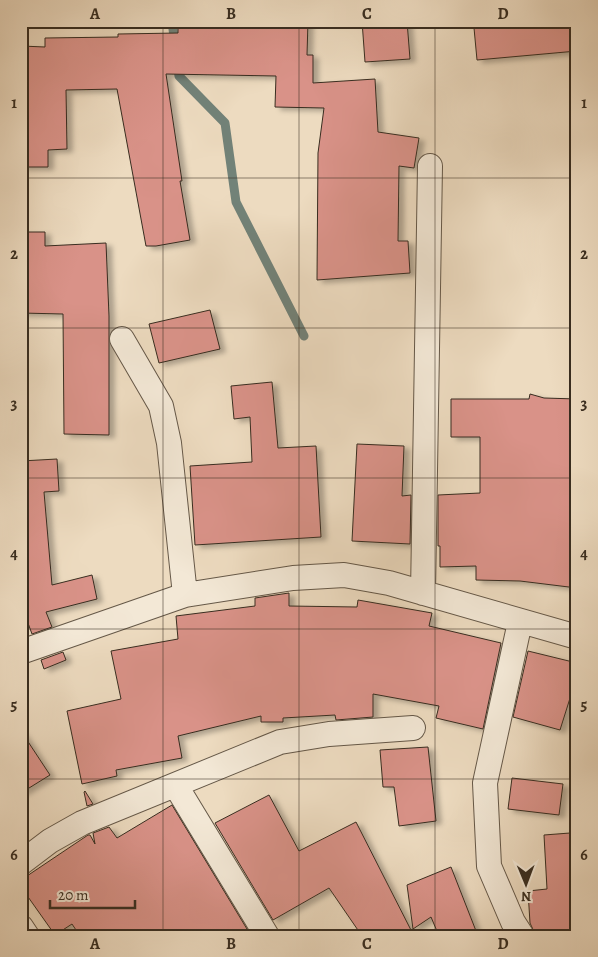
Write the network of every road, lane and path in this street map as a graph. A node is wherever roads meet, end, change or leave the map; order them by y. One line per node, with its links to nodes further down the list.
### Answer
1 (430, 166): 3 (street)
2 (122, 339): 4 (street)
3 (423, 593): 4 (street); 5 (street)
4 (186, 595): 7 (street)
5 (520, 622): 6 (street); 14 (street)
6 (577, 637)
7 (21, 652)
8 (413, 728): 9 (street)
9 (176, 786): 10 (street); 13 (street)
10 (21, 863)
11 (21, 927): 12 (street)
12 (27, 936)
13 (267, 936)
14 (522, 936)

